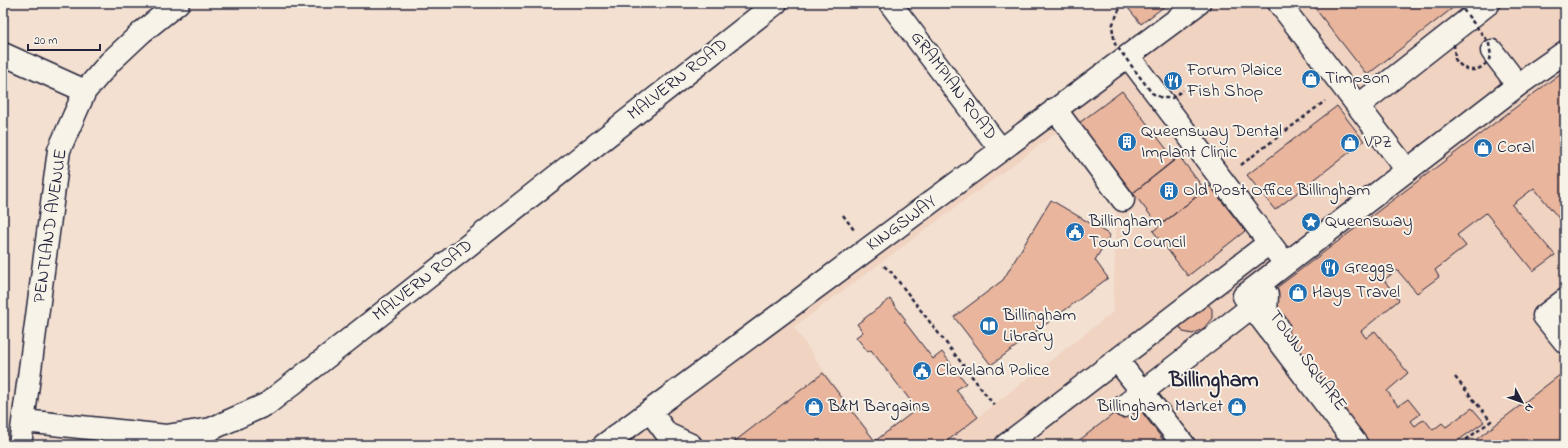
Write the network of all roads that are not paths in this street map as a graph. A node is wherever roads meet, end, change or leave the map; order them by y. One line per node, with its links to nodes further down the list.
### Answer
1 (178, 3): 12 (street, PENTLAND AVENUE)
2 (776, 3): 26 (street, MALVERN ROAD)
3 (890, 3): 15 (street, GRAMPIAN ROAD)
4 (1199, 3): 10 (street, KINGSWAY)
5 (1279, 3): 13 (street)
6 (1489, 3): 13 (street)
7 (1492, 51): 11 (street)
8 (1565, 52): 11 (street)
9 (3, 54): 12 (street)
10 (1128, 56): 14 (street, KINGSWAY); 18 (street)
11 (1518, 85): 16 (street)
12 (85, 91): 26 (street, PENTLAND AVENUE)
13 (1358, 106): 16 (street)
14 (1055, 109): 15 (street, KINGSWAY); 17 (street)
15 (1001, 150): 25 (street, KINGSWAY)
16 (1406, 170): 19 (street)
17 (1123, 200)
18 (1269, 243): 19 (street); 23 (street)
19 (1285, 264): 21 (street)
20 (1565, 300): 22 (street)
21 (1248, 302): 24 (street, TOWN SQUARE); 33 (street); 34 (street, TOWN SQUARE)
22 (1565, 342)
23 (1117, 360): 24 (street); 30 (street)
24 (1142, 392): 31 (street, TOWN SQUARE); 32 (street)
25 (650, 411): 28 (street, KINGSWAY); 29 (street)
26 (24, 421): 27 (street, PENTLAND AVENUE)
27 (20, 445)
28 (604, 445)
29 (691, 445)
30 (1006, 445)
31 (1167, 445)
32 (1184, 445)
33 (1357, 445)
34 (1369, 445)

